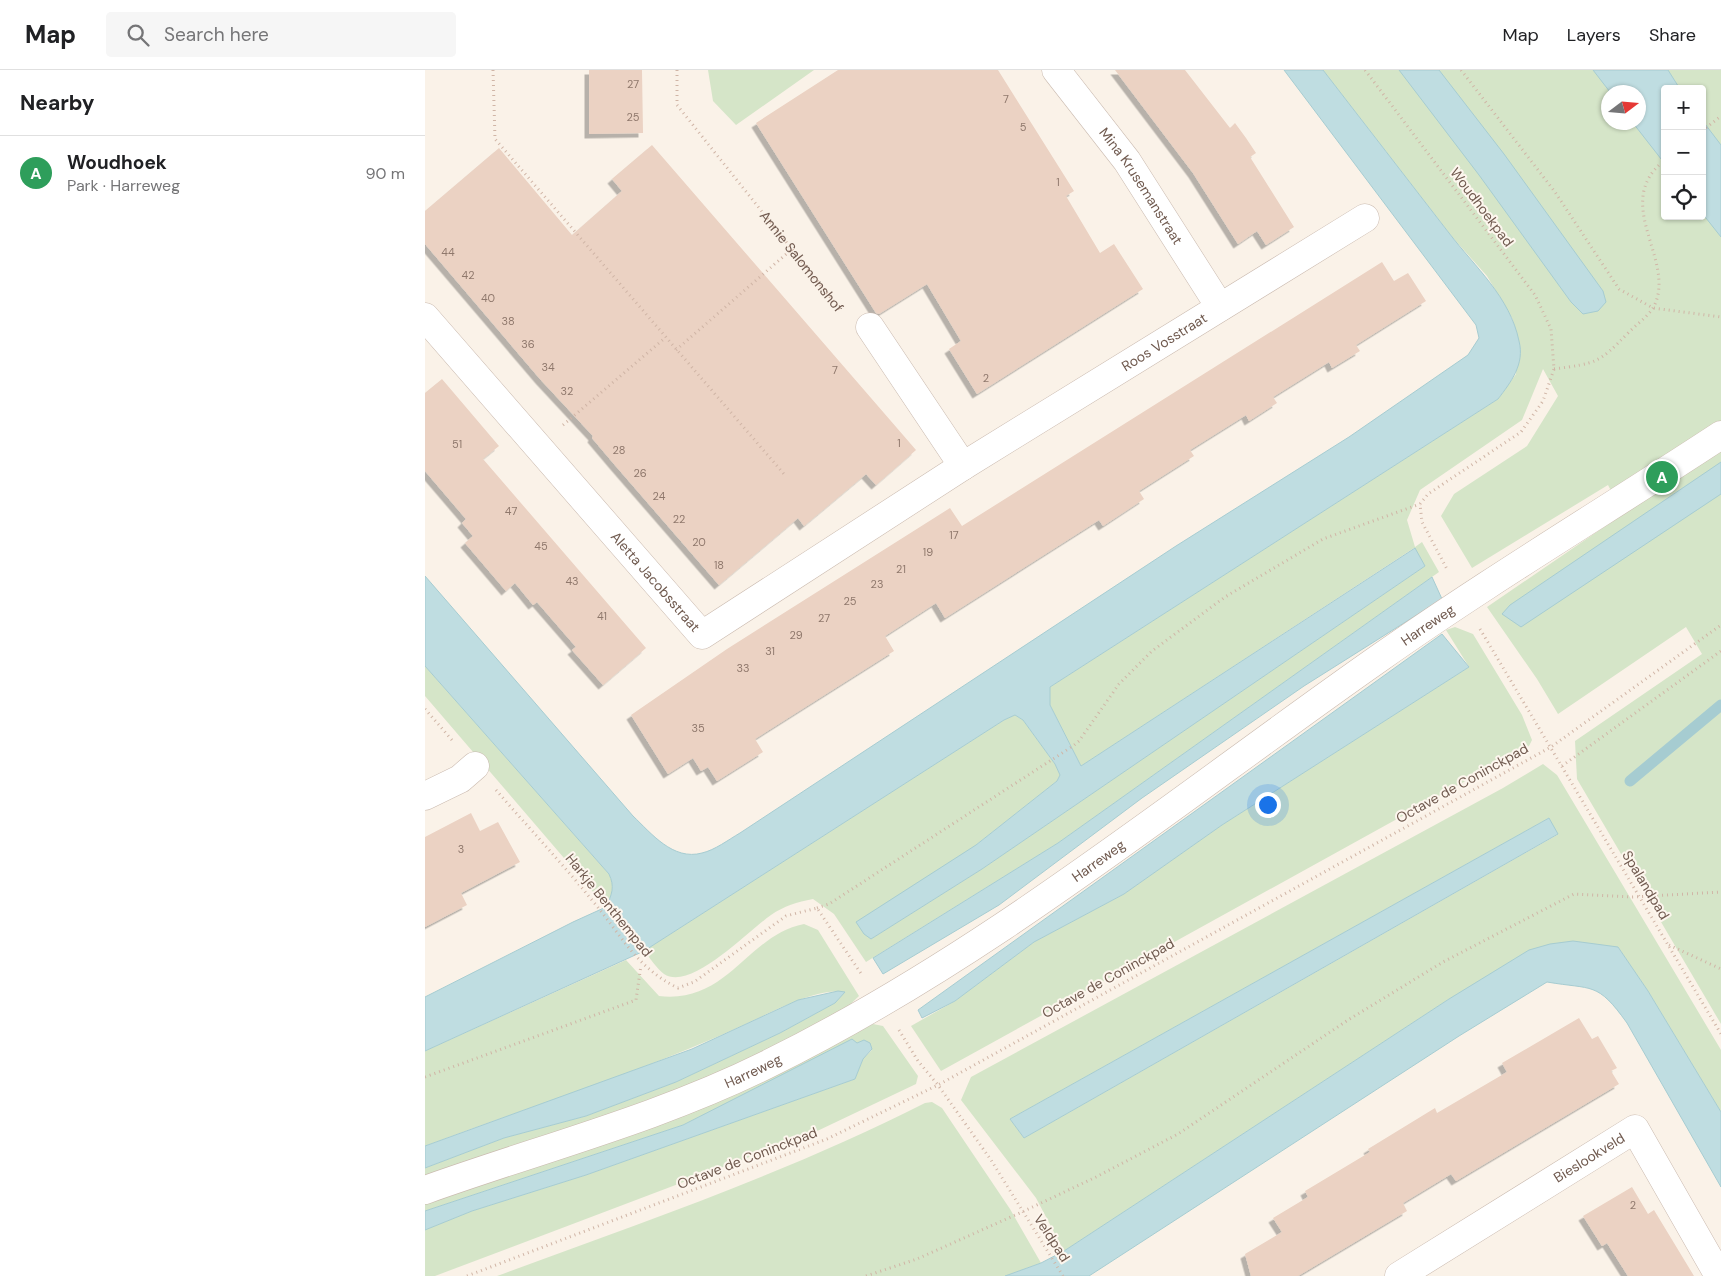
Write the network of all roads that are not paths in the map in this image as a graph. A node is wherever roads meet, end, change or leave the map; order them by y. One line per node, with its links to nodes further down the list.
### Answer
1 (1056, 70): 3 (street, Mina Krusemanstraat)
2 (1365, 218): 3 (street, Roos Vosstraat)
3 (1220, 307): 7 (street, Roos Vosstraat)
4 (425, 317): 7 (street, Aletta Jacobsstraat)
5 (870, 327): 7 (street)
6 (1721, 435): 10 (street, Harreweg)
7 (963, 466)
8 (475, 766): 9 (street)
9 (425, 796)
10 (425, 1190)
11 (1399, 1276): 12 (street, Bieslookveld)
12 (1719, 1276)

